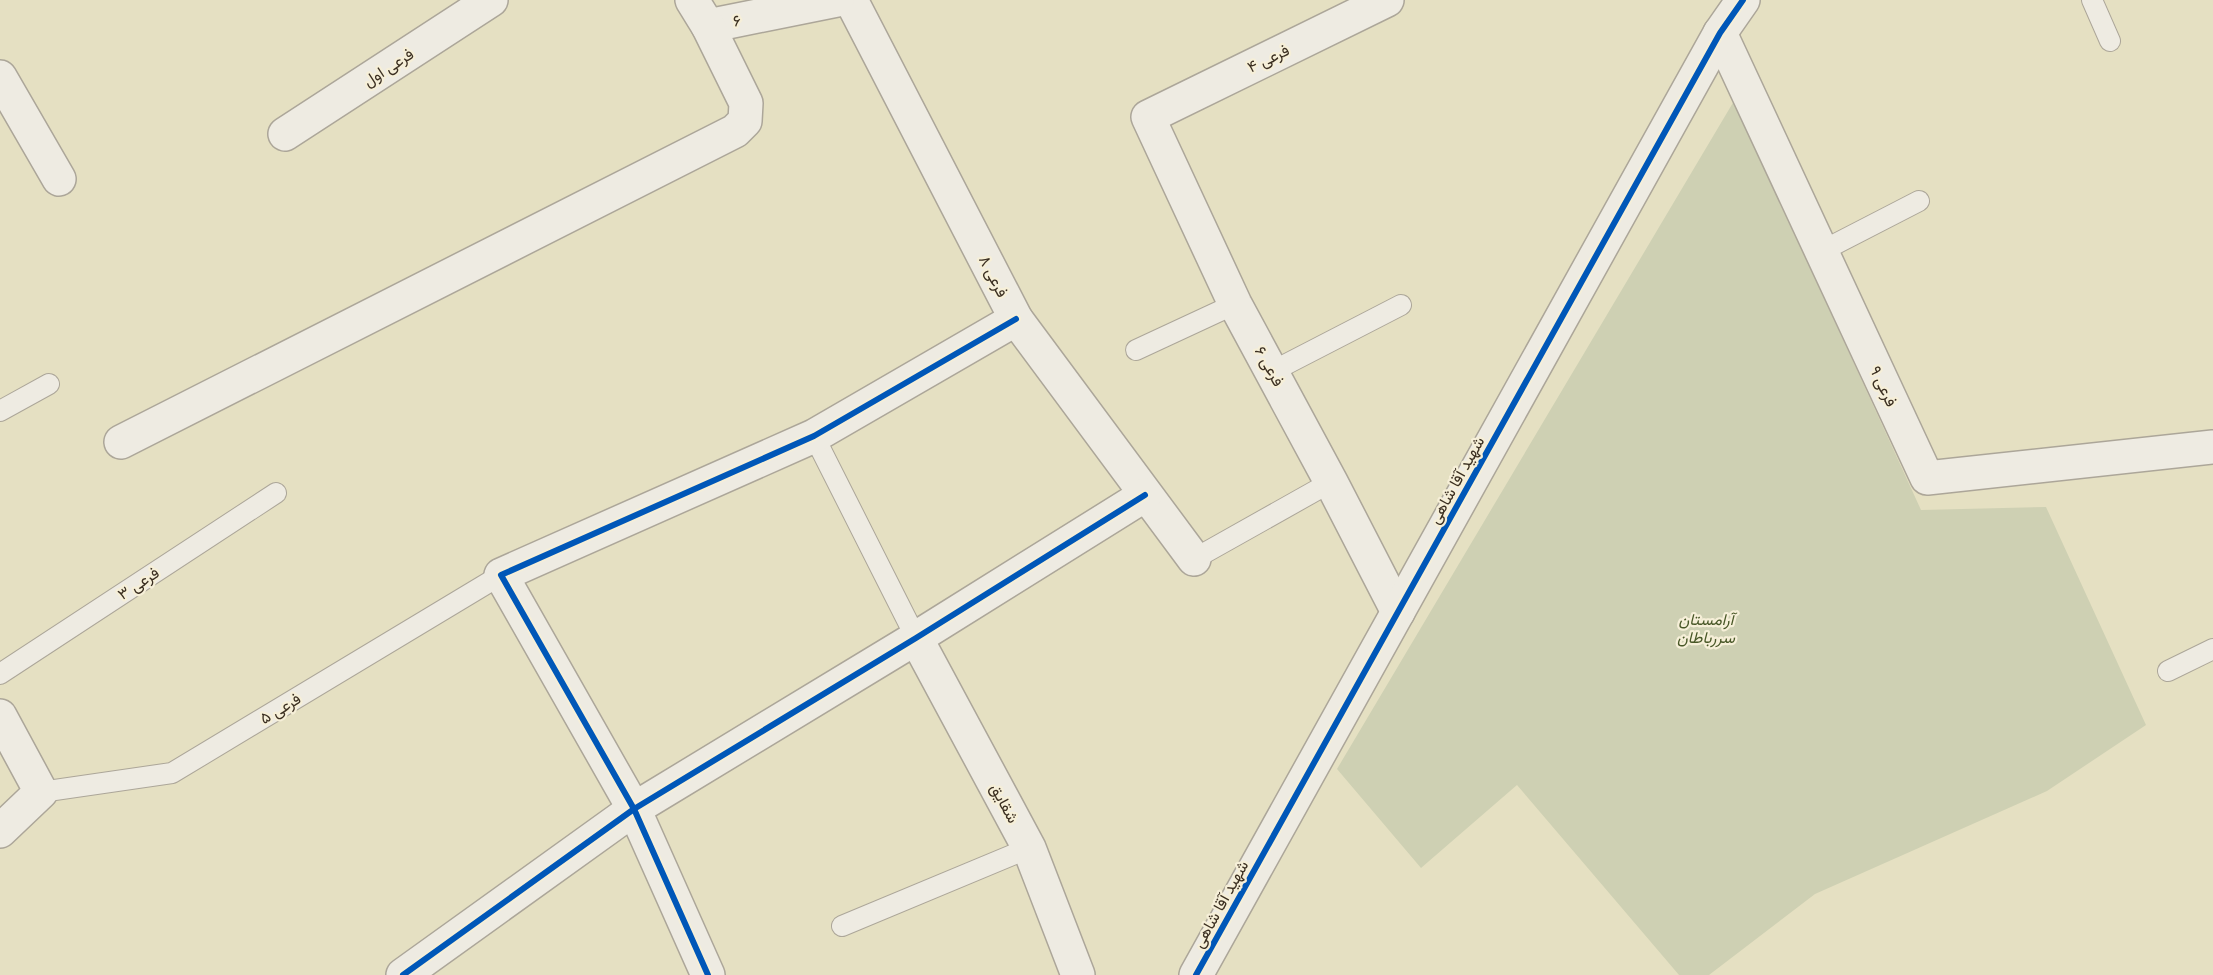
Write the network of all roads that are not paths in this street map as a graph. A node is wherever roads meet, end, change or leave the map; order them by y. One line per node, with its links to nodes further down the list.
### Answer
1 (491, 0): 12 (street, فرعی اول)
2 (837, 0): 7 (street, ۶)
3 (850, 0): 18 (street, فرعی ۸)
4 (1387, 0): 11 (street, فرعی ۴)
5 (1743, 0): 8 (street, شهید آقا شاهی)
6 (2092, 0): 9 (lane)
7 (700, 13): 24 (street)
8 (1720, 33): 15 (street, فرعی ۹); 31 (street, شهید آقا شاهی)
9 (2110, 42)
10 (0, 77): 13 (street)
11 (1149, 117): 16 (street, فرعی ۶)
12 (285, 134)
13 (59, 179)
14 (1919, 201): 15 (lane)
15 (1822, 251): 25 (street, فرعی ۹)
16 (1235, 304): 19 (lane); 20 (street, فرعی ۶)
17 (1401, 305): 20 (lane)
18 (1016, 319): 23 (street); 28 (street, فرعی ۸)
19 (1136, 350)
20 (1273, 371): 26 (street, فرعی ۶)
21 (49, 384): 22 (lane)
22 (0, 411)
23 (814, 436): 30 (street); 32 (lane)
24 (121, 442)
25 (2213, 447)
26 (1331, 482): 29 (lane); 31 (street, فرعی ۶)
27 (276, 493): 35 (lane, فرعی ۳)
28 (1145, 495): 29 (street, فرعی ۸); 32 (street)
29 (1194, 559)
30 (501, 575): 37 (lane, فرعی ۵); 38 (street)
31 (1398, 612): 45 (street, شهید آقا شاهی)
32 (916, 638): 38 (street); 40 (street, شقایق)
33 (2213, 649): 34 (lane)
34 (2168, 671)
35 (0, 674)
36 (0, 716): 37 (street)
37 (41, 792): 39 (street)
38 (634, 809): 42 (street); 43 (street)
39 (0, 831)
40 (1029, 848): 41 (lane); 44 (street, شقایق)
41 (842, 926)
42 (403, 975)
43 (708, 975)
44 (1078, 975)
45 (1196, 975)

